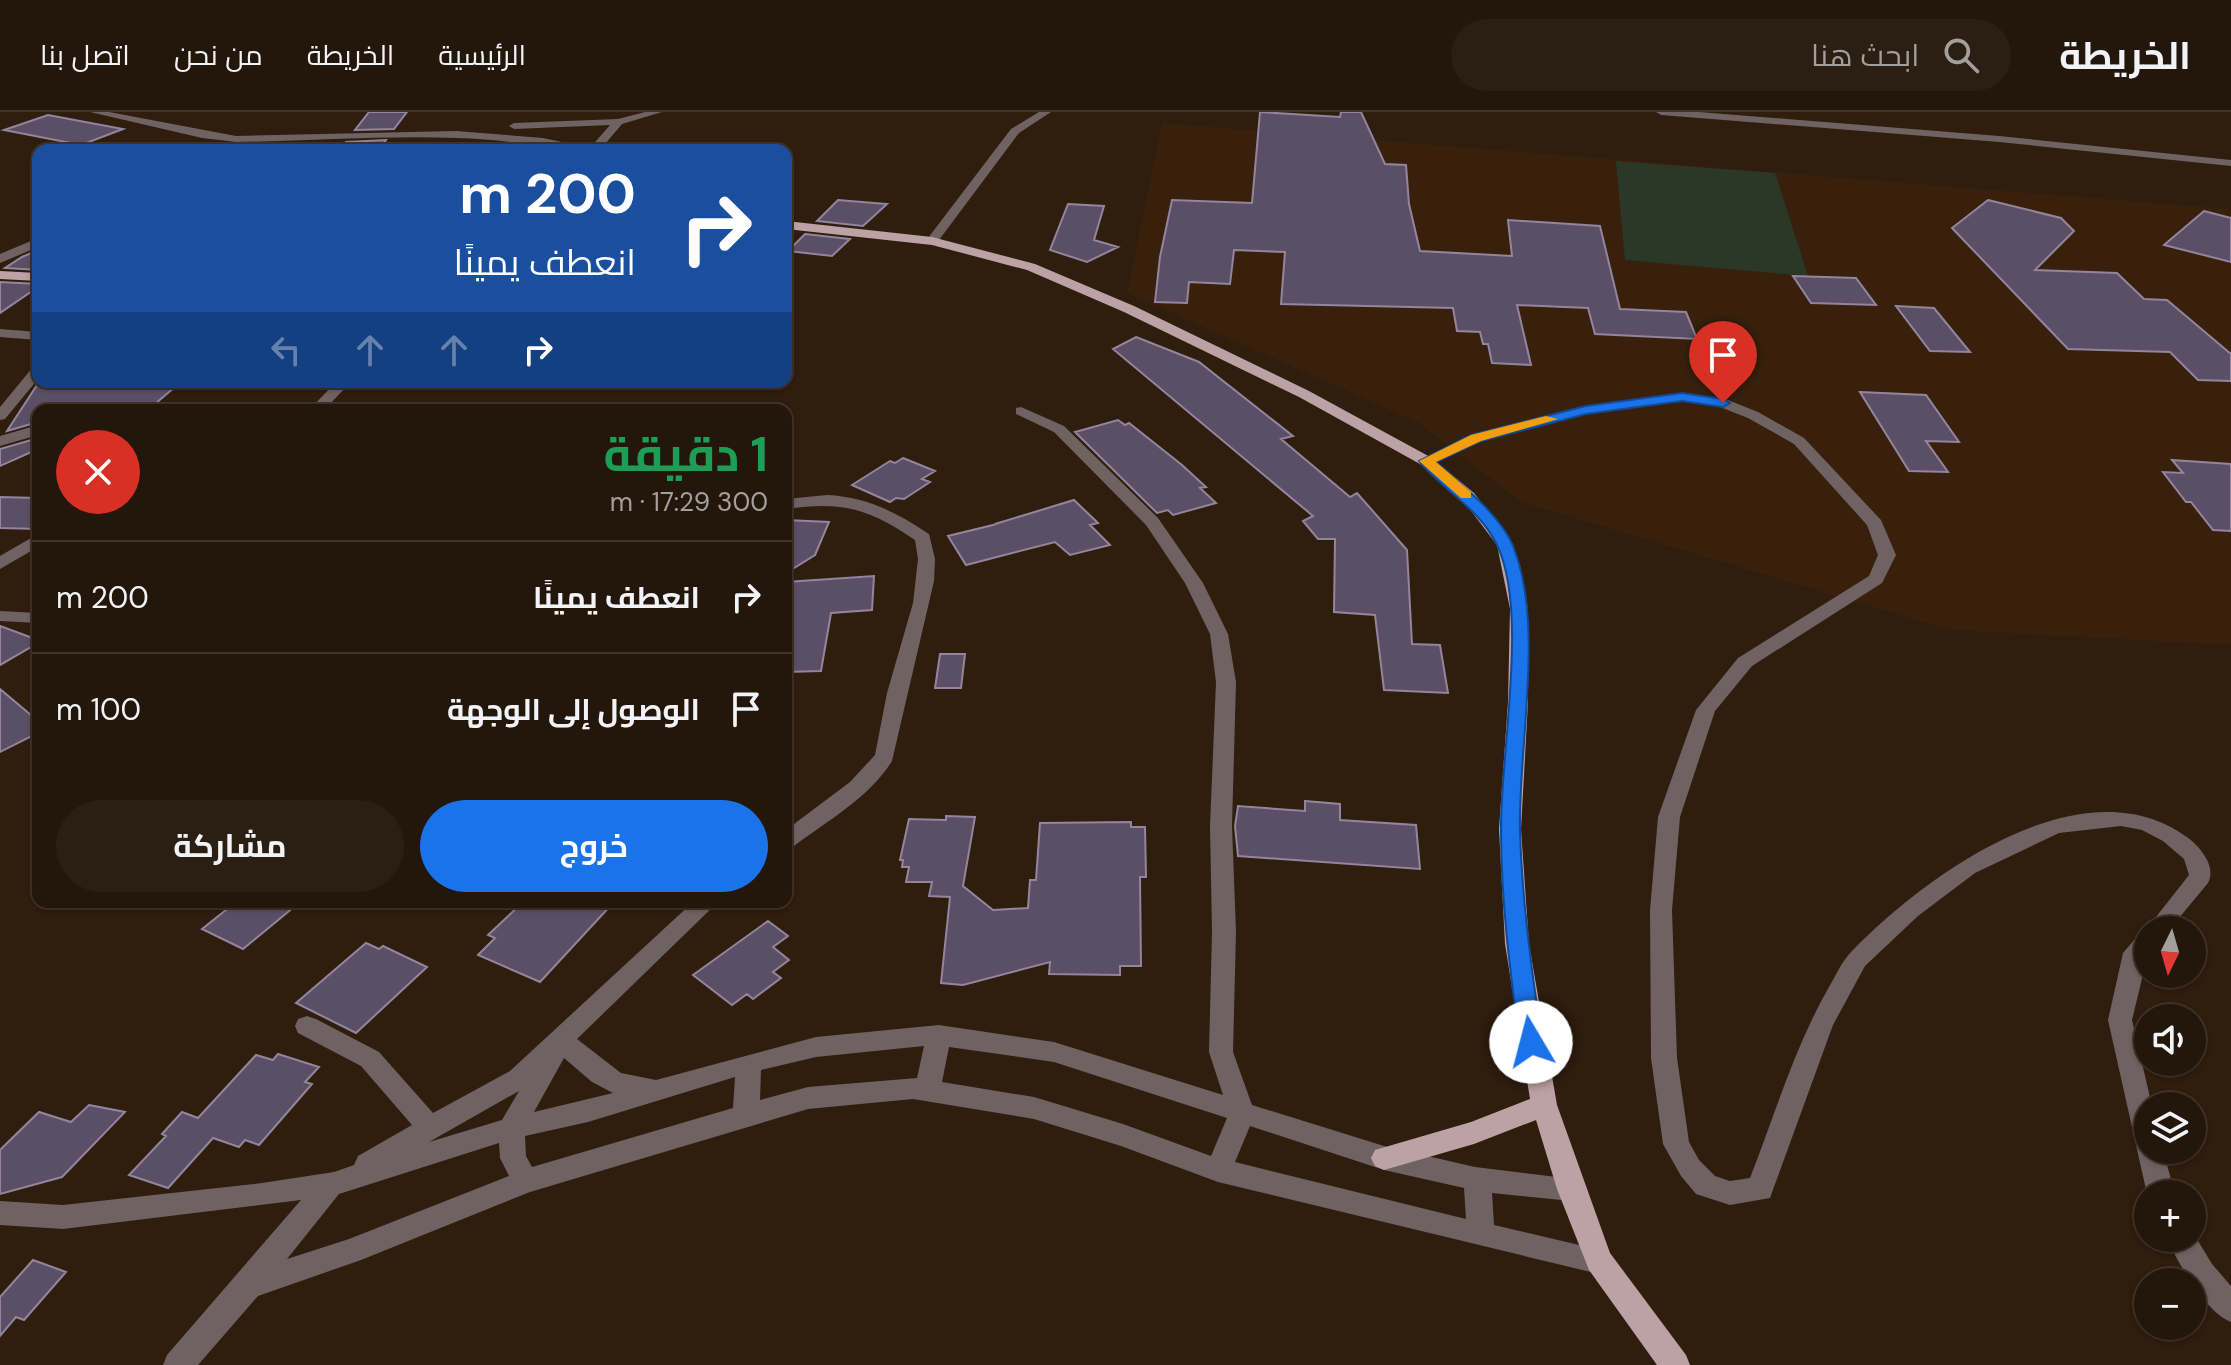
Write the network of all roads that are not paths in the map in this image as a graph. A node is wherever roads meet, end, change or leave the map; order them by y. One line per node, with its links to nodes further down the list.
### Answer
1 (95, 112): 7 (street)
2 (657, 112): 5 (street)
3 (1045, 112): 13 (street)
4 (1661, 112): 11 (street)
5 (618, 122): 6 (street); 10 (street)
6 (448, 132): 7 (street); 9 (street)
7 (236, 139): 8 (street)
8 (226, 144)
9 (556, 144)
10 (599, 144)
11 (2231, 163)
12 (792, 226): 13 (main road)
13 (932, 241): 27 (main road)
14 (32, 245): 15 (street)
15 (0, 259)
16 (0, 275): 17 (main road)
17 (32, 277)
18 (0, 333): 19 (street)
19 (32, 336)
20 (32, 377): 24 (street)
21 (338, 388): 22 (street)
22 (322, 404)
23 (1021, 411): 45 (street)
24 (0, 416)
25 (32, 432): 26 (street)
26 (0, 441)
27 (1426, 461): 35 (street); 44 (main road)
28 (792, 503): 33 (street)
29 (32, 543): 30 (street)
30 (0, 564)
31 (0, 616): 32 (street)
32 (32, 618)
33 (792, 836)
34 (701, 908): 39 (street)
35 (2168, 916)
36 (2134, 957): 43 (street)
37 (307, 1026): 47 (street)
38 (939, 1035): 40 (street); 42 (street); 45 (street)
39 (561, 1040): 41 (street); 47 (street); 48 (street)
40 (749, 1063): 41 (street); 46 (street)
41 (674, 1085): 48 (street)
42 (927, 1091): 46 (street); 50 (street)
43 (2136, 1092)
44 (1544, 1105): 49 (main road); 54 (main road)
45 (1242, 1113): 49 (street); 50 (street)
46 (746, 1115): 52 (street)
47 (430, 1128): 53 (street)
48 (511, 1128): 52 (street); 53 (street)
49 (1384, 1158): 51 (street)
50 (1218, 1170): 56 (street)
51 (1477, 1179): 54 (street); 56 (street)
52 (526, 1181): 59 (street)
53 (330, 1185): 55 (street); 59 (street)
54 (1571, 1189): 58 (main road)
55 (0, 1213)
56 (1481, 1235): 58 (street)
57 (2189, 1252): 60 (street)
58 (1599, 1261): 62 (main road)
59 (248, 1286): 61 (street)
60 (2231, 1308)
61 (178, 1365)
62 (1675, 1365)

